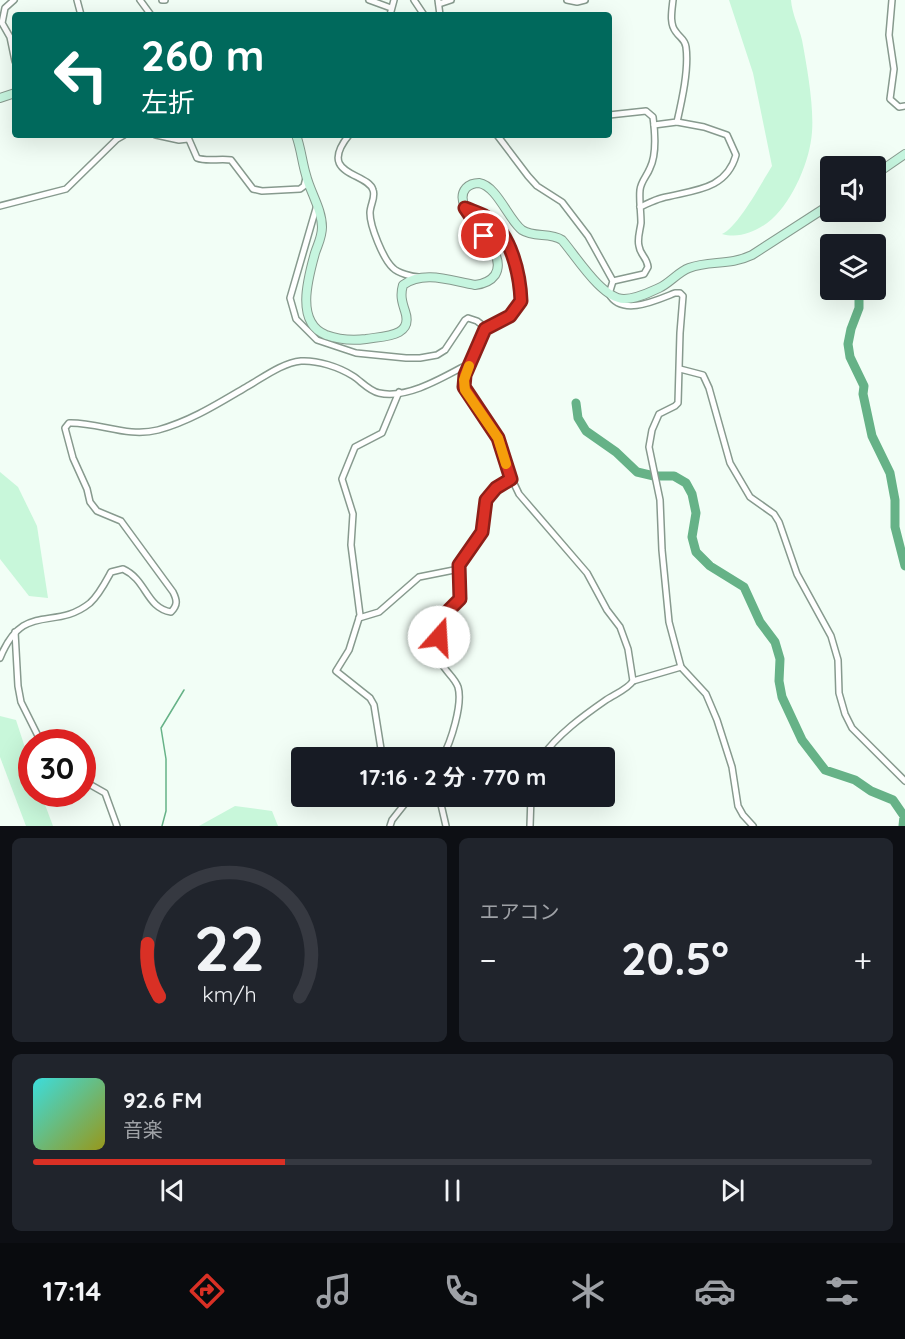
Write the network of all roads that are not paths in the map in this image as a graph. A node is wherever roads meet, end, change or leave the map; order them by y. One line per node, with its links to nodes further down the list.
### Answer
1 (14, 0): 12 (street)
2 (369, 0): 10 (street)
3 (394, 0): 10 (street)
4 (451, 0): 9 (street)
5 (567, 0): 6 (street)
6 (585, 0)
7 (673, 0): 15 (street)
8 (892, 0): 13 (street)
9 (439, 2)
10 (391, 8): 11 (street)
11 (390, 12)
12 (12, 47)
13 (905, 106)
14 (612, 115): 16 (street)
15 (677, 122): 16 (street); 29 (street)
16 (654, 125): 29 (street)
17 (119, 138): 28 (street)
18 (170, 138): 19 (street)
19 (184, 138)
20 (187, 138): 26 (street)
21 (297, 138): 26 (main road)
22 (347, 138): 32 (street)
23 (499, 138): 33 (street)
24 (905, 154): 25 (main road)
25 (886, 167)
26 (306, 177): 27 (main road)
27 (317, 205): 32 (main road); 35 (street)
28 (0, 206)
29 (640, 207): 33 (street)
30 (465, 208): 32 (main road); 34 (main road); 35 (street)
31 (820, 211): 34 (main road)
32 (423, 276)
33 (613, 280): 34 (street)
34 (609, 294): 37 (street)
35 (486, 328): 36 (street)
36 (472, 362): 38 (street); 39 (street)
37 (680, 369): 44 (street); 50 (street)
38 (399, 392): 41 (street); 42 (street)
39 (511, 479): 40 (street); 45 (street)
40 (459, 569): 41 (street); 48 (street)
41 (359, 618): 47 (street)
42 (15, 632): 43 (street); 46 (street)
43 (0, 658)
44 (681, 667): 45 (street); 59 (street)
45 (633, 681): 49 (street)
46 (34, 729)
47 (381, 747)
48 (446, 747)
49 (551, 747)
50 (905, 781)
51 (96, 788): 55 (street)
52 (402, 807): 56 (street)
53 (442, 807): 57 (street)
54 (531, 807): 58 (street)
55 (117, 826)
56 (390, 826)
57 (446, 826)
58 (530, 826)
59 (753, 826)

